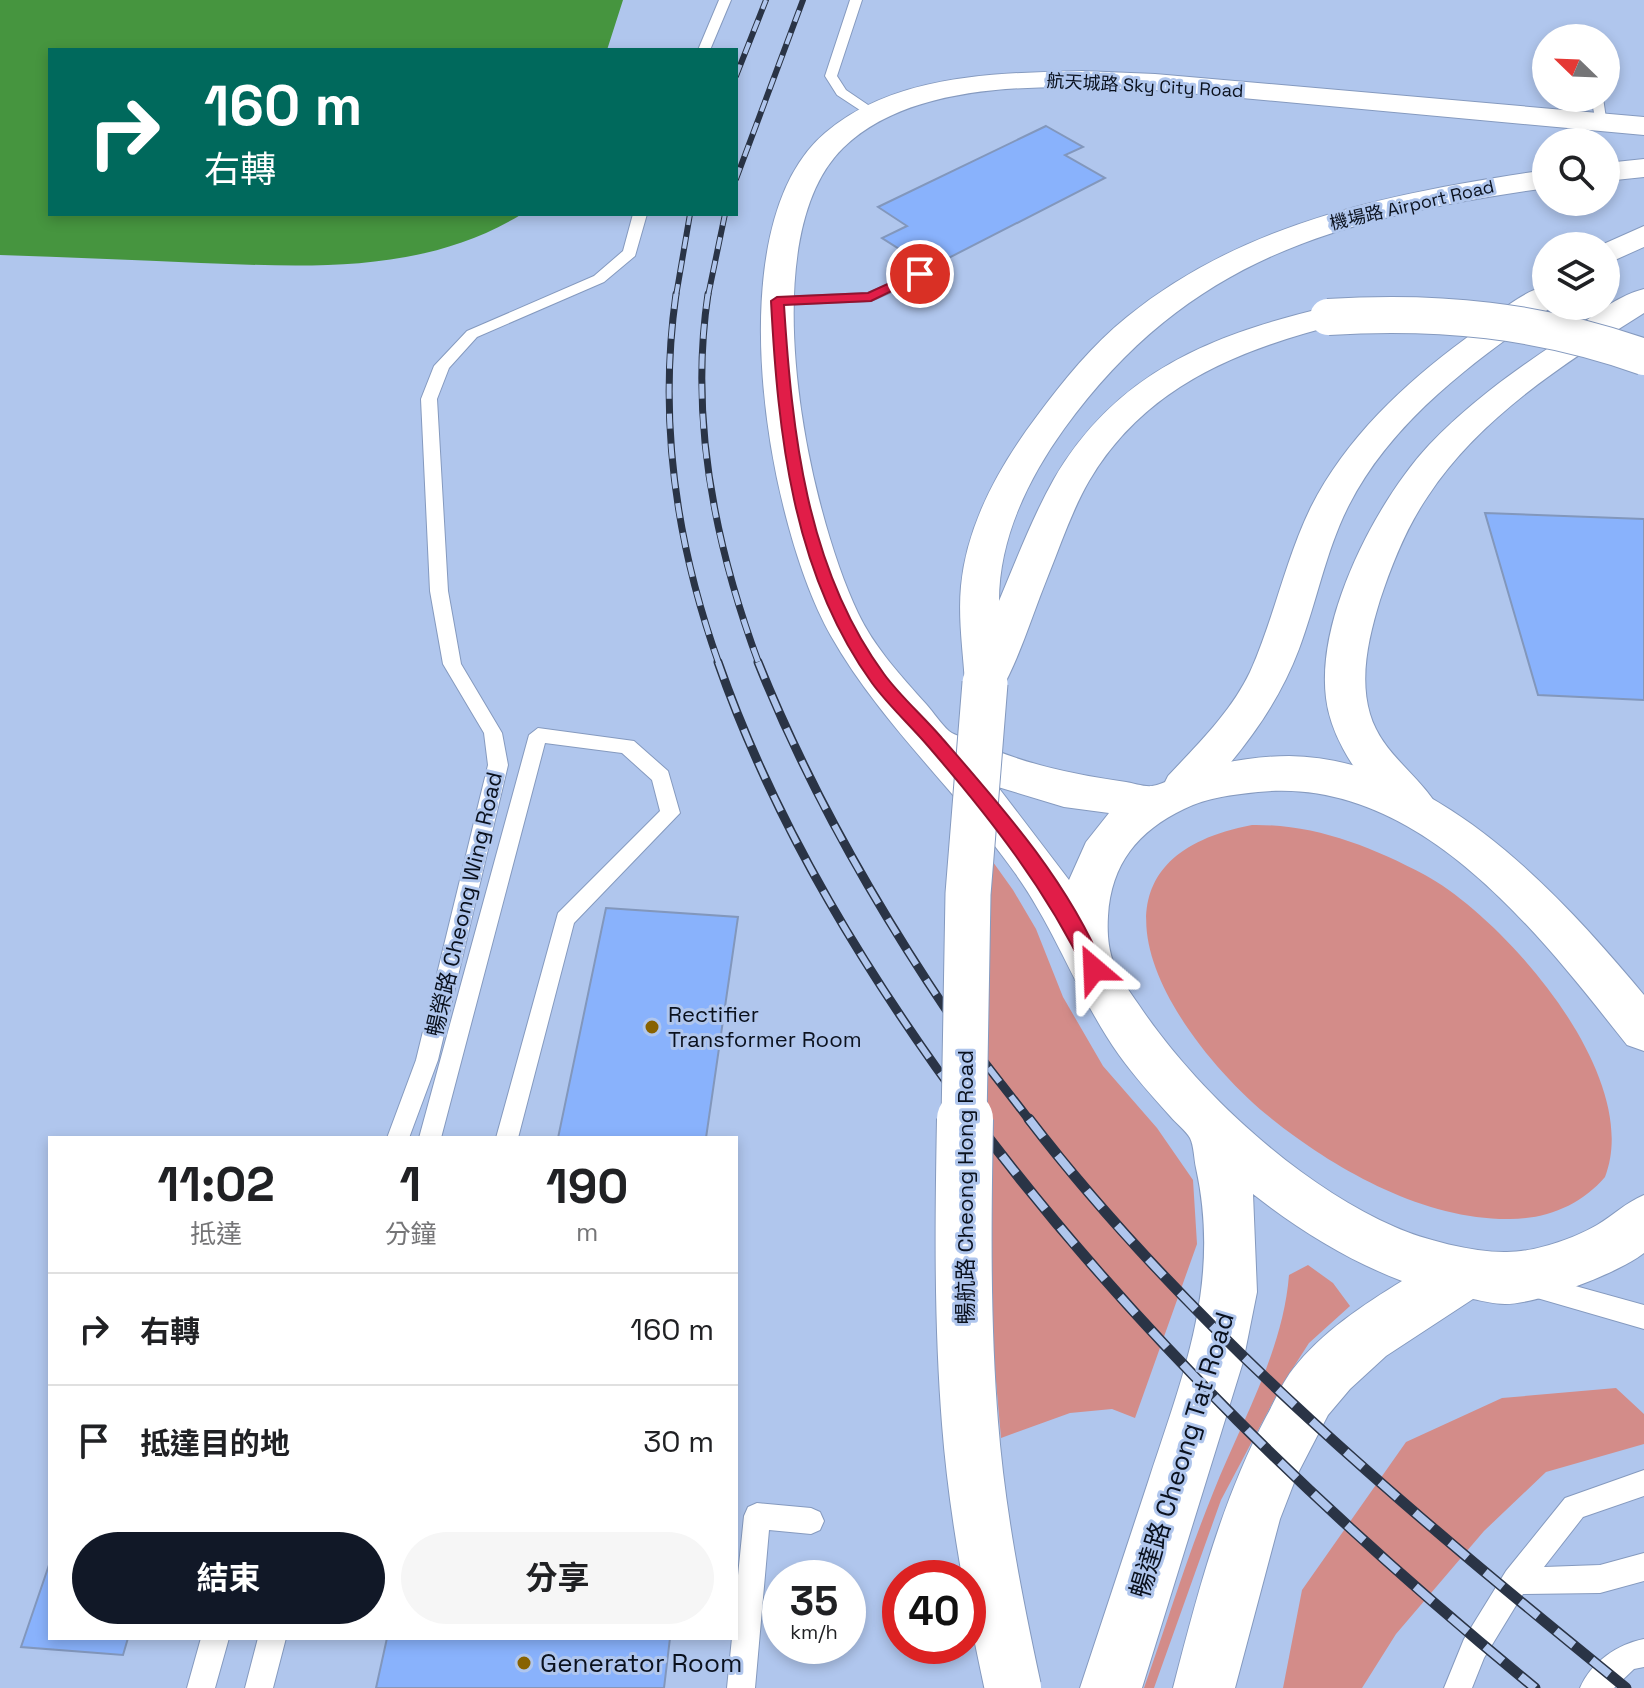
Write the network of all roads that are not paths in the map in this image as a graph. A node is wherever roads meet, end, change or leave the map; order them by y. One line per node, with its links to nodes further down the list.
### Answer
1 (725, 0): 3 (lane)
2 (856, 0): 6 (lane)
3 (705, 48)
4 (1532, 106): 6 (street, 航天城路 Sky City Road)
5 (1605, 112): 7 (street, 航天城路 Sky City Road)
6 (872, 114): 16 (street, 航天城路 Sky City Road)
7 (1644, 126)
8 (1644, 168): 9 (street)
9 (1620, 171)
10 (1532, 181): 19 (street, 機場路 Airport Road)
11 (639, 216): 26 (lane, 暢榮路 Cheong Wing Road)
12 (1644, 235): 13 (street)
13 (1620, 248)
14 (920, 274): 16 (lane)
15 (1644, 299): 22 (street)
16 (777, 301): 20 (street, 航天城路 Sky City Road)
17 (1532, 306): 21 (street)
18 (1644, 357): 19 (street, bridge)
19 (985, 683): 42 (street, 暢航路 Cheong Hong Road, bridge)
20 (935, 742): 21 (street, 航天城路 Sky City Road); 23 (street, 航天城路 Sky City Road)
21 (1169, 796): 22 (street); 23 (street)
22 (1418, 811): 24 (street)
23 (1086, 949): 25 (street)
24 (1644, 1030)
25 (1212, 1125): 30 (street); 43 (street, 暢達路 Cheong Tat Road)
26 (399, 1136)
27 (431, 1136): 28 (lane)
28 (508, 1136)
29 (1644, 1220): 30 (street)
30 (1489, 1276): 31 (lane); 44 (street)
31 (1644, 1317)
32 (1644, 1483): 35 (lane)
33 (811, 1521): 41 (lane)
34 (1644, 1567): 35 (lane)
35 (1516, 1581): 45 (lane)
36 (214, 1640): 39 (lane)
37 (271, 1640): 40 (lane)
38 (1644, 1653): 46 (lane)
39 (201, 1688)
40 (259, 1688)
41 (741, 1688)
42 (1013, 1688)
43 (1111, 1688)
44 (1204, 1688)
45 (1458, 1688)
46 (1594, 1688)

